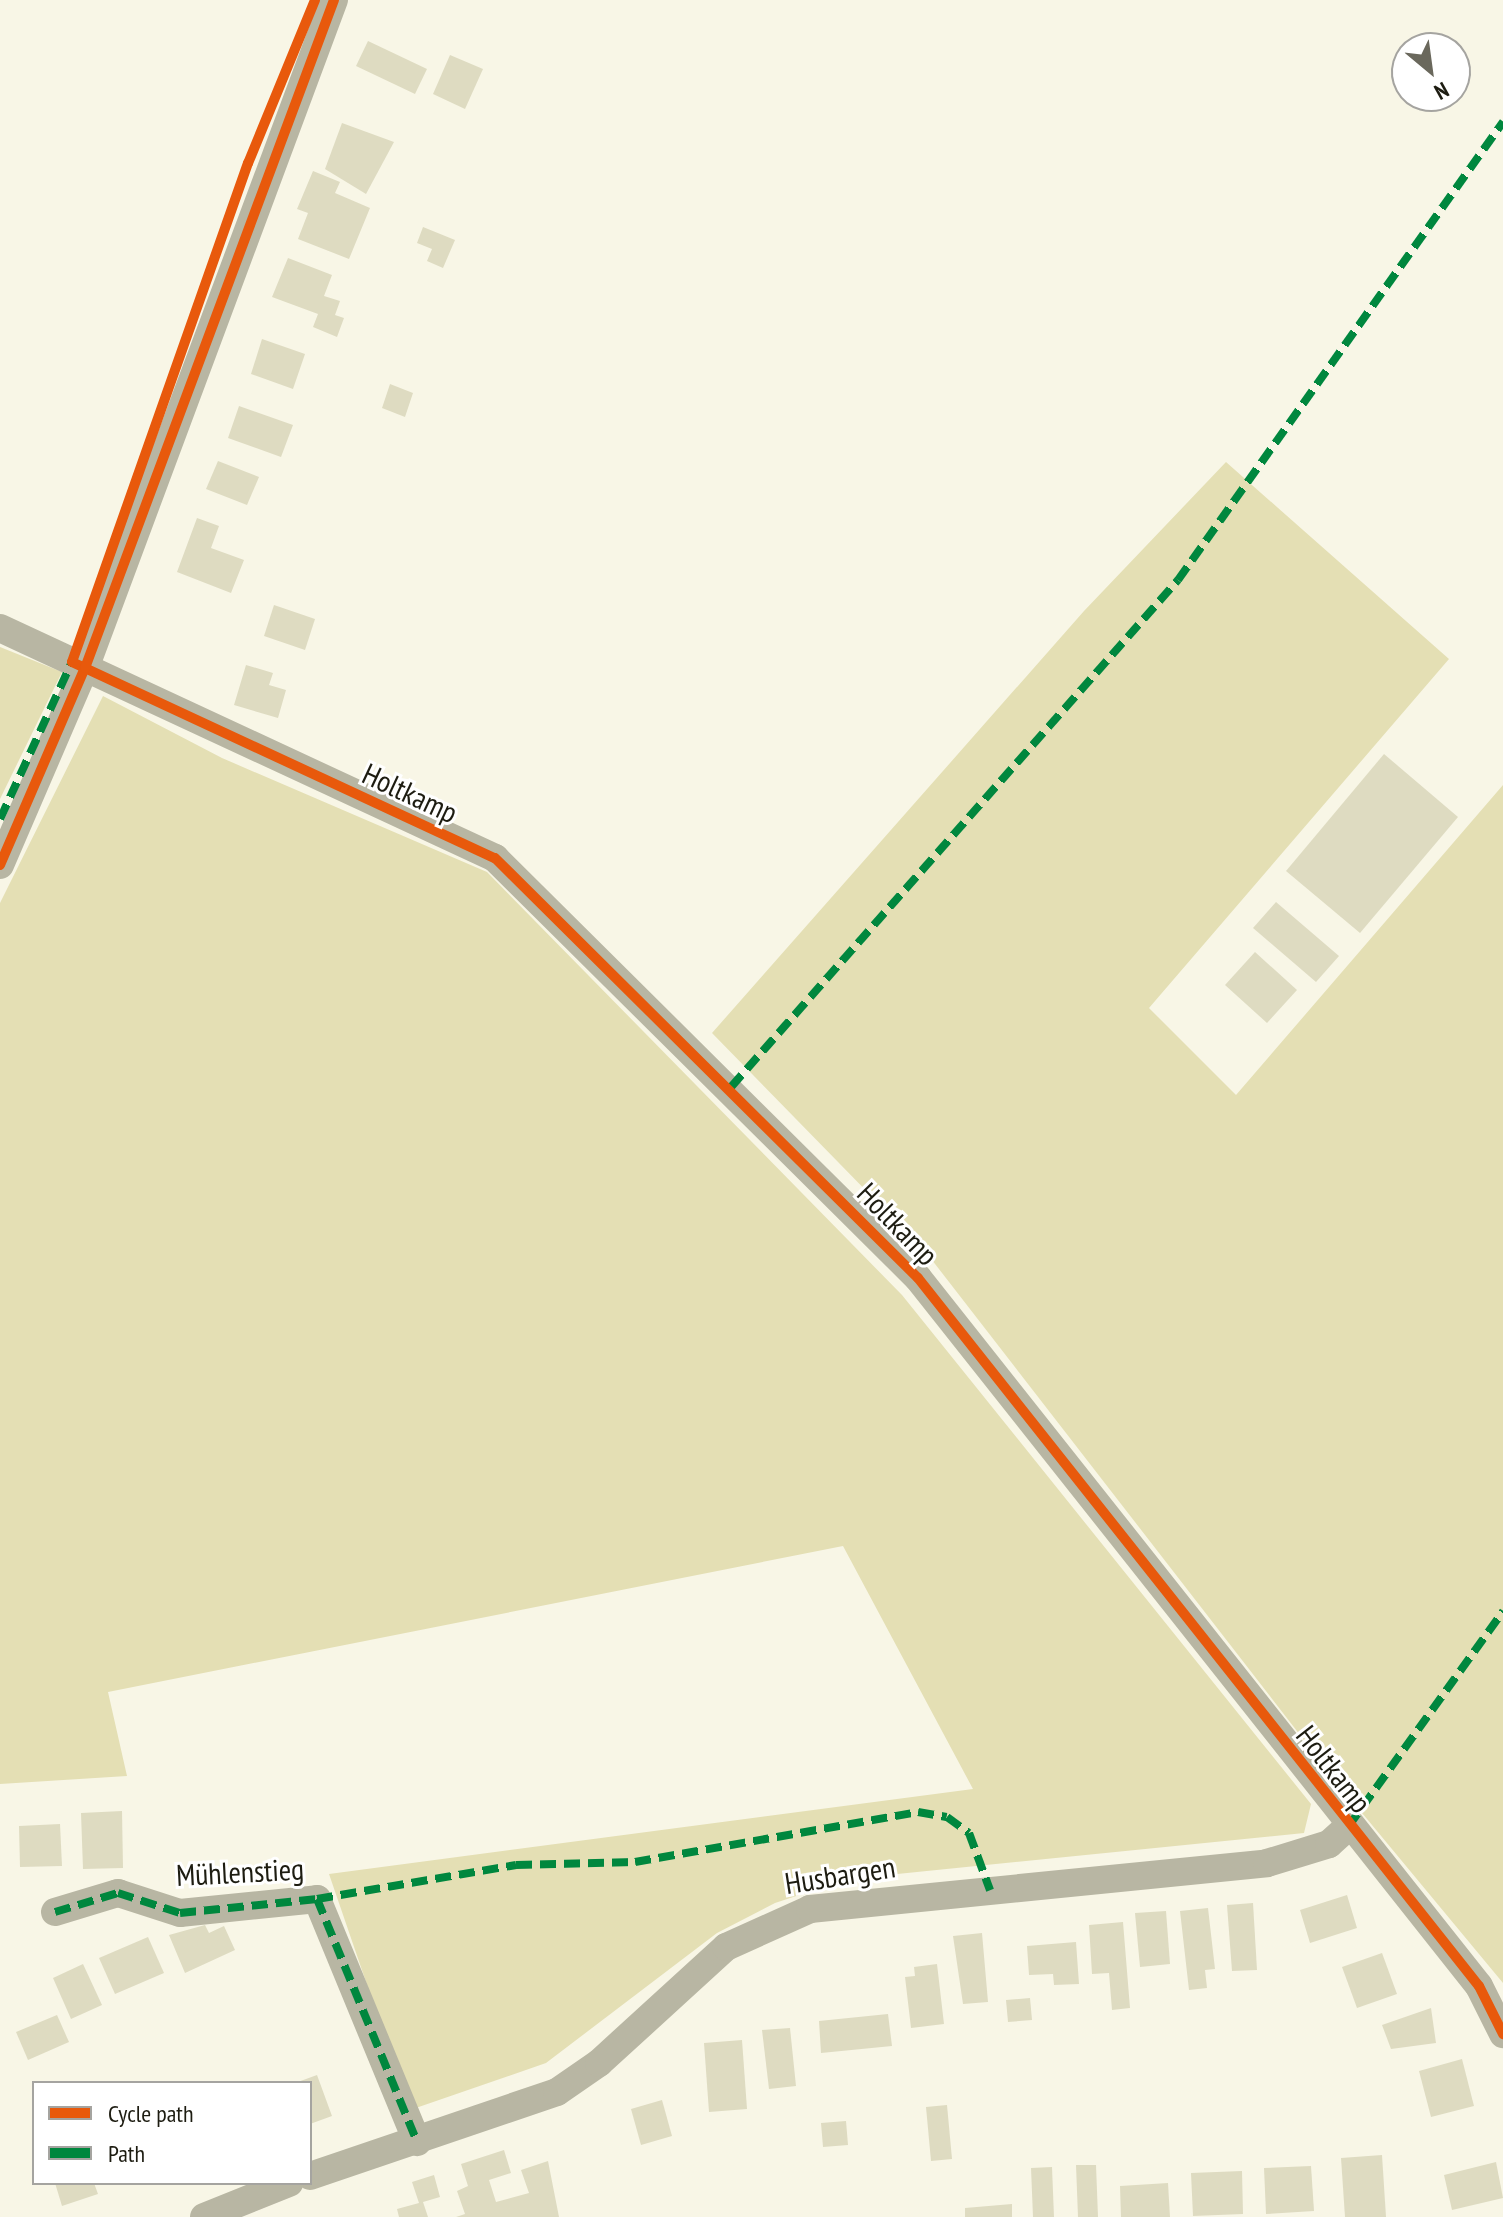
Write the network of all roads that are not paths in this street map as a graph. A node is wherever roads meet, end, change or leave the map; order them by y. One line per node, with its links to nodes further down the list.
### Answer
1 (334, 0): 3 (street)
2 (0, 628): 3 (street, Holtkamp)
3 (85, 668): 4 (street); 5 (street, Holtkamp)
4 (0, 865)
5 (1348, 1827): 7 (street, Holtkamp); 8 (street, Husbargen)
6 (55, 1912): 8 (street, Mühlenstieg)
7 (1503, 2034)
8 (417, 2142): 9 (street, Husbargen)
9 (312, 2175)
10 (284, 2185): 11 (street)
11 (204, 2217)

